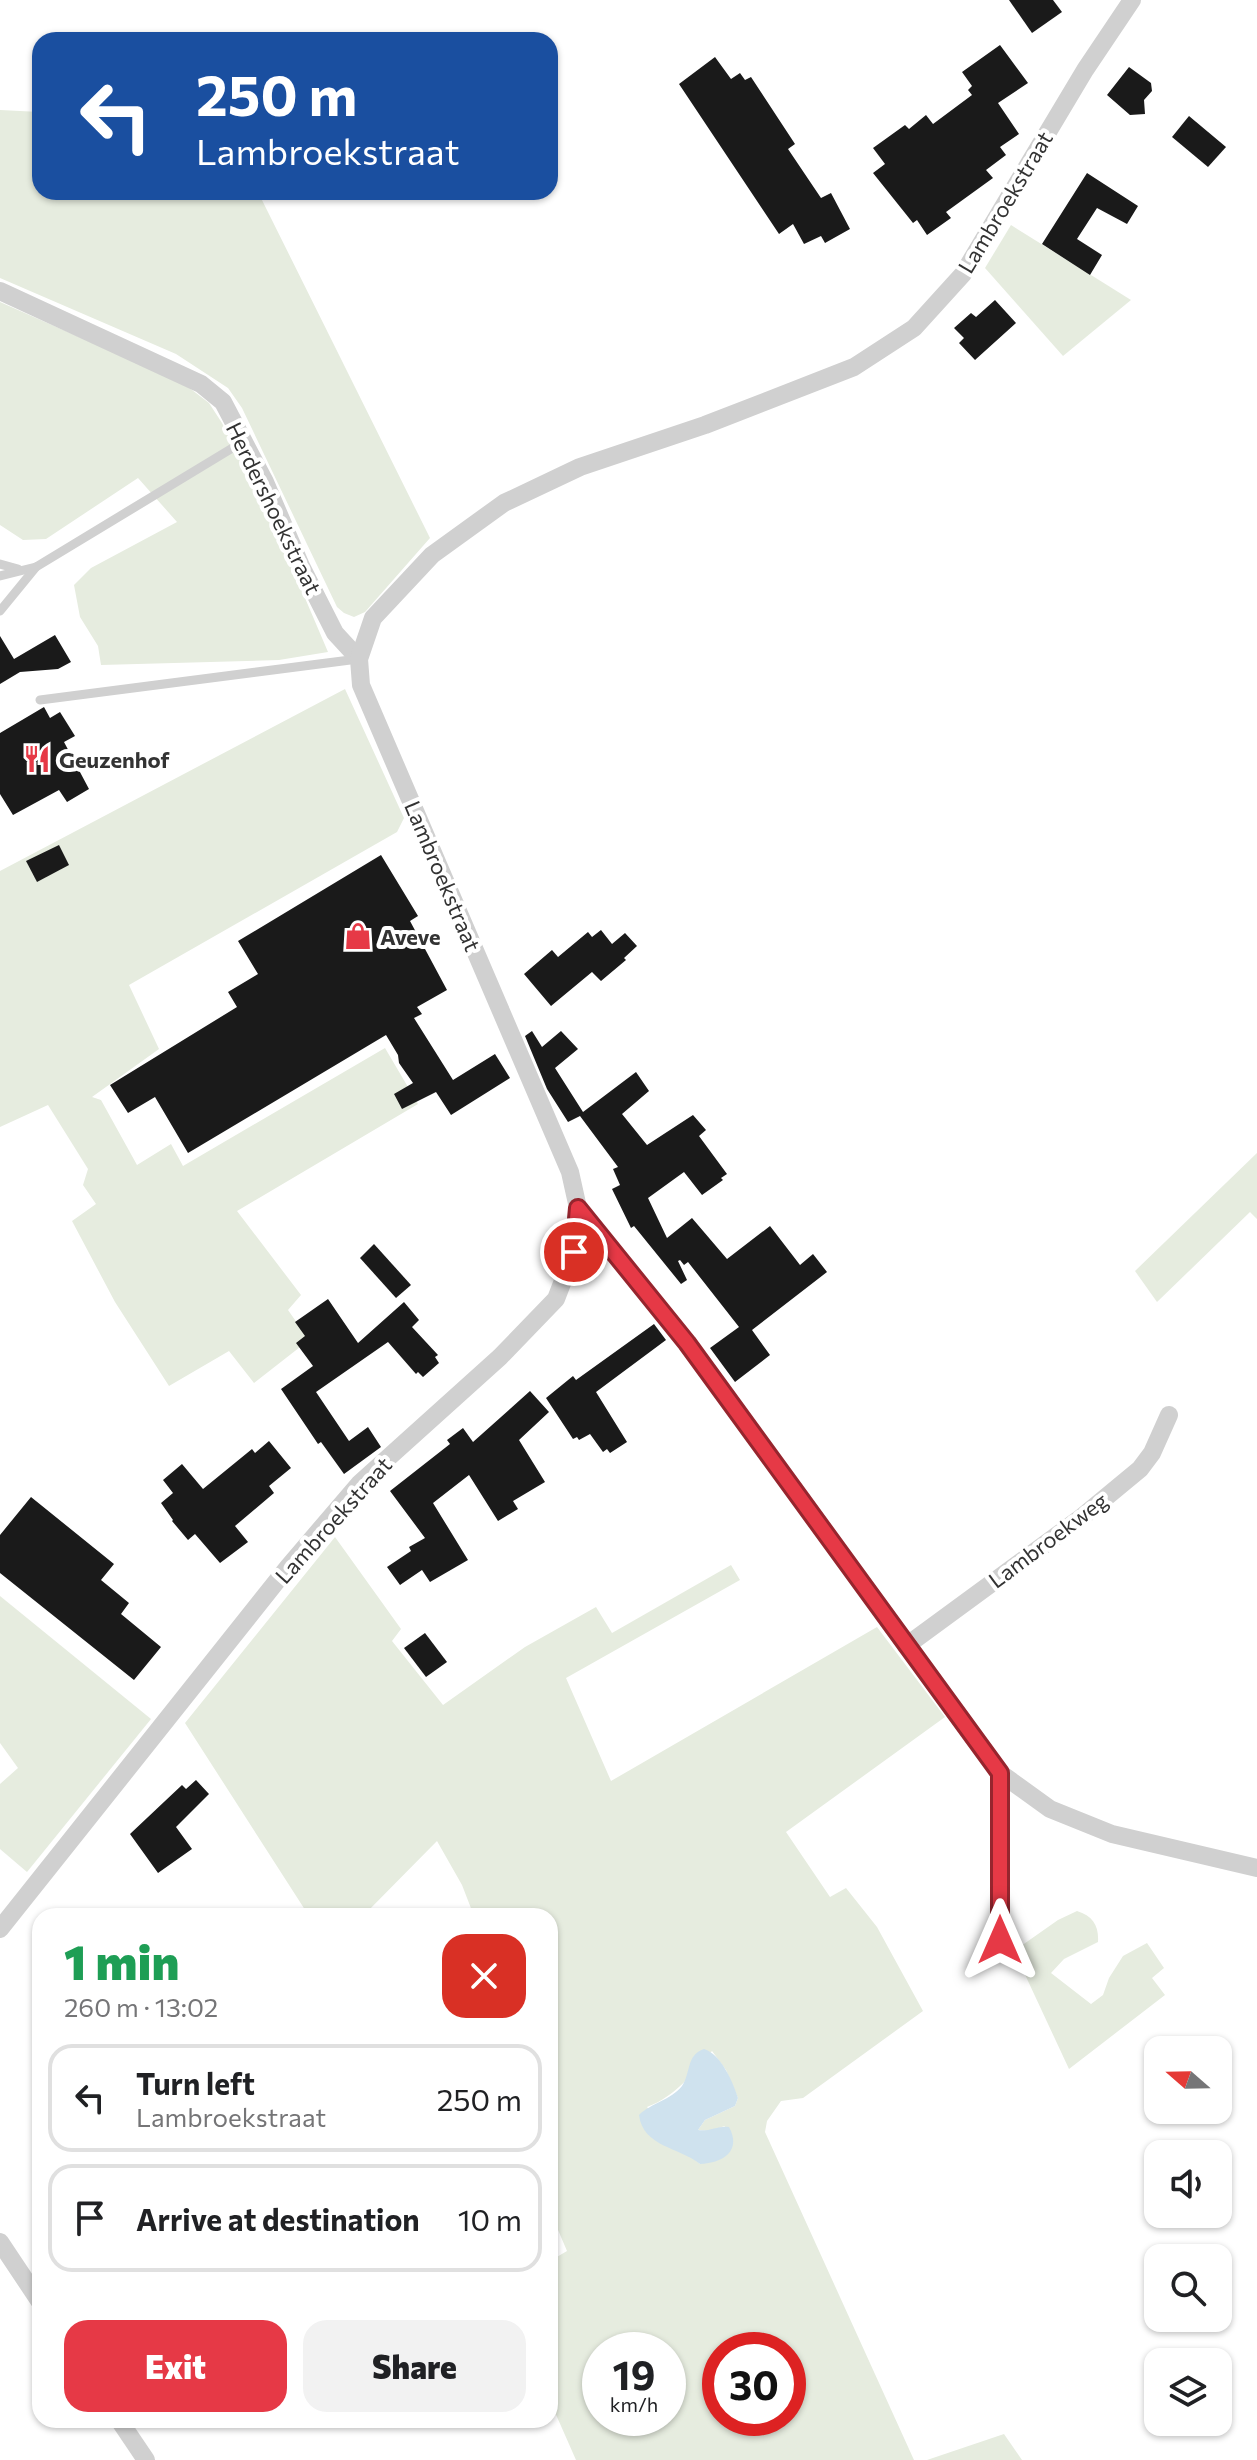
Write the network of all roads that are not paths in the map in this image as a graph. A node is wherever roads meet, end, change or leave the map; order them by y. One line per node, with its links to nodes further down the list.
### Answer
1 (1132, 0): 8 (street, Lambroekstraat)
2 (0, 291): 3 (street, Herdershoekstraat)
3 (244, 441): 5 (lane); 8 (street, Herdershoekstraat)
4 (0, 564): 5 (lane)
5 (31, 568): 6 (lane); 7 (lane)
6 (0, 576)
7 (0, 611)
8 (359, 659): 9 (lane); 10 (street, Lambroekstraat)
9 (40, 700)
10 (578, 1208): 12 (street); 15 (street, Lambroekstraat)
11 (1169, 1415): 12 (street, Lambroekweg)
12 (906, 1646): 13 (street)
13 (1000, 1773): 14 (street); 16 (street)
14 (1257, 1868)
15 (0, 1929)
16 (1000, 1940)
17 (0, 2242): 18 (street)
18 (32, 2290)
19 (124, 2428): 20 (street)
20 (146, 2460)

